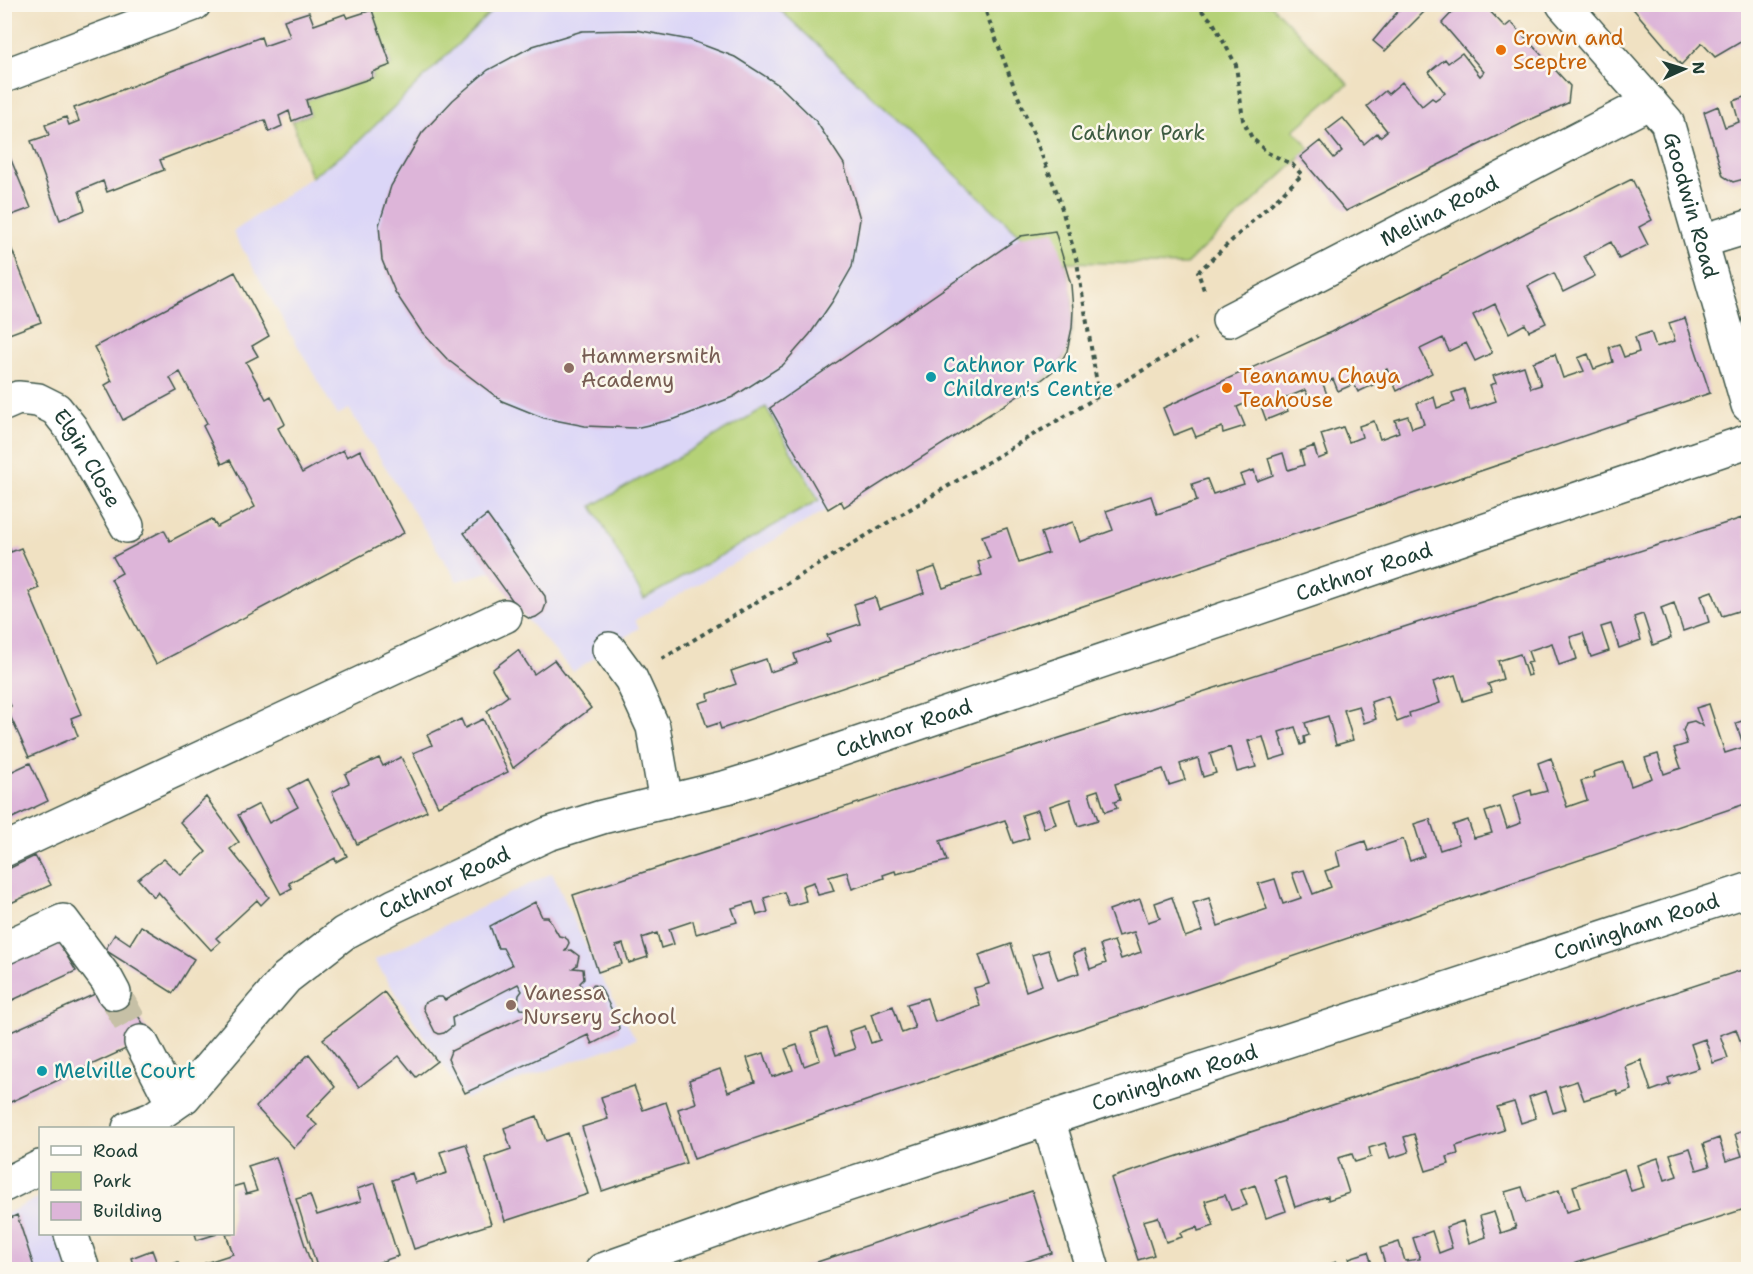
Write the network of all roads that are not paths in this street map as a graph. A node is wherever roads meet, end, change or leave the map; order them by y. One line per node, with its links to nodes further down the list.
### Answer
1 (194, 4): 3 (street)
2 (1563, 4): 4 (street, Goodwin Road)
3 (4, 76)
4 (1650, 102): 6 (street, Goodwin Road); 7 (street, Melina Road)
5 (1749, 227): 6 (street)
6 (1702, 241): 9 (street, Goodwin Road)
7 (1223, 323)
8 (4, 404): 11 (street, Elgin Close)
9 (1749, 405)
10 (1749, 441): 14 (street, Cathnor Road)
11 (127, 526)
12 (505, 616): 15 (street)
13 (609, 649): 14 (street)
14 (666, 802): 20 (street, Cathnor Road)
15 (4, 850)
16 (1749, 890): 21 (street, Coningham Road)
17 (4, 948): 18 (street)
18 (114, 993)
19 (141, 1042): 20 (street)
20 (173, 1104): 22 (street, Cathnor Road)
21 (1048, 1119): 27 (street, Coningham Road); 28 (street)
22 (132, 1127)
23 (39, 1168): 24 (street)
24 (4, 1185)
25 (71, 1235): 26 (street)
26 (83, 1269)
27 (602, 1269)
28 (1093, 1269)

